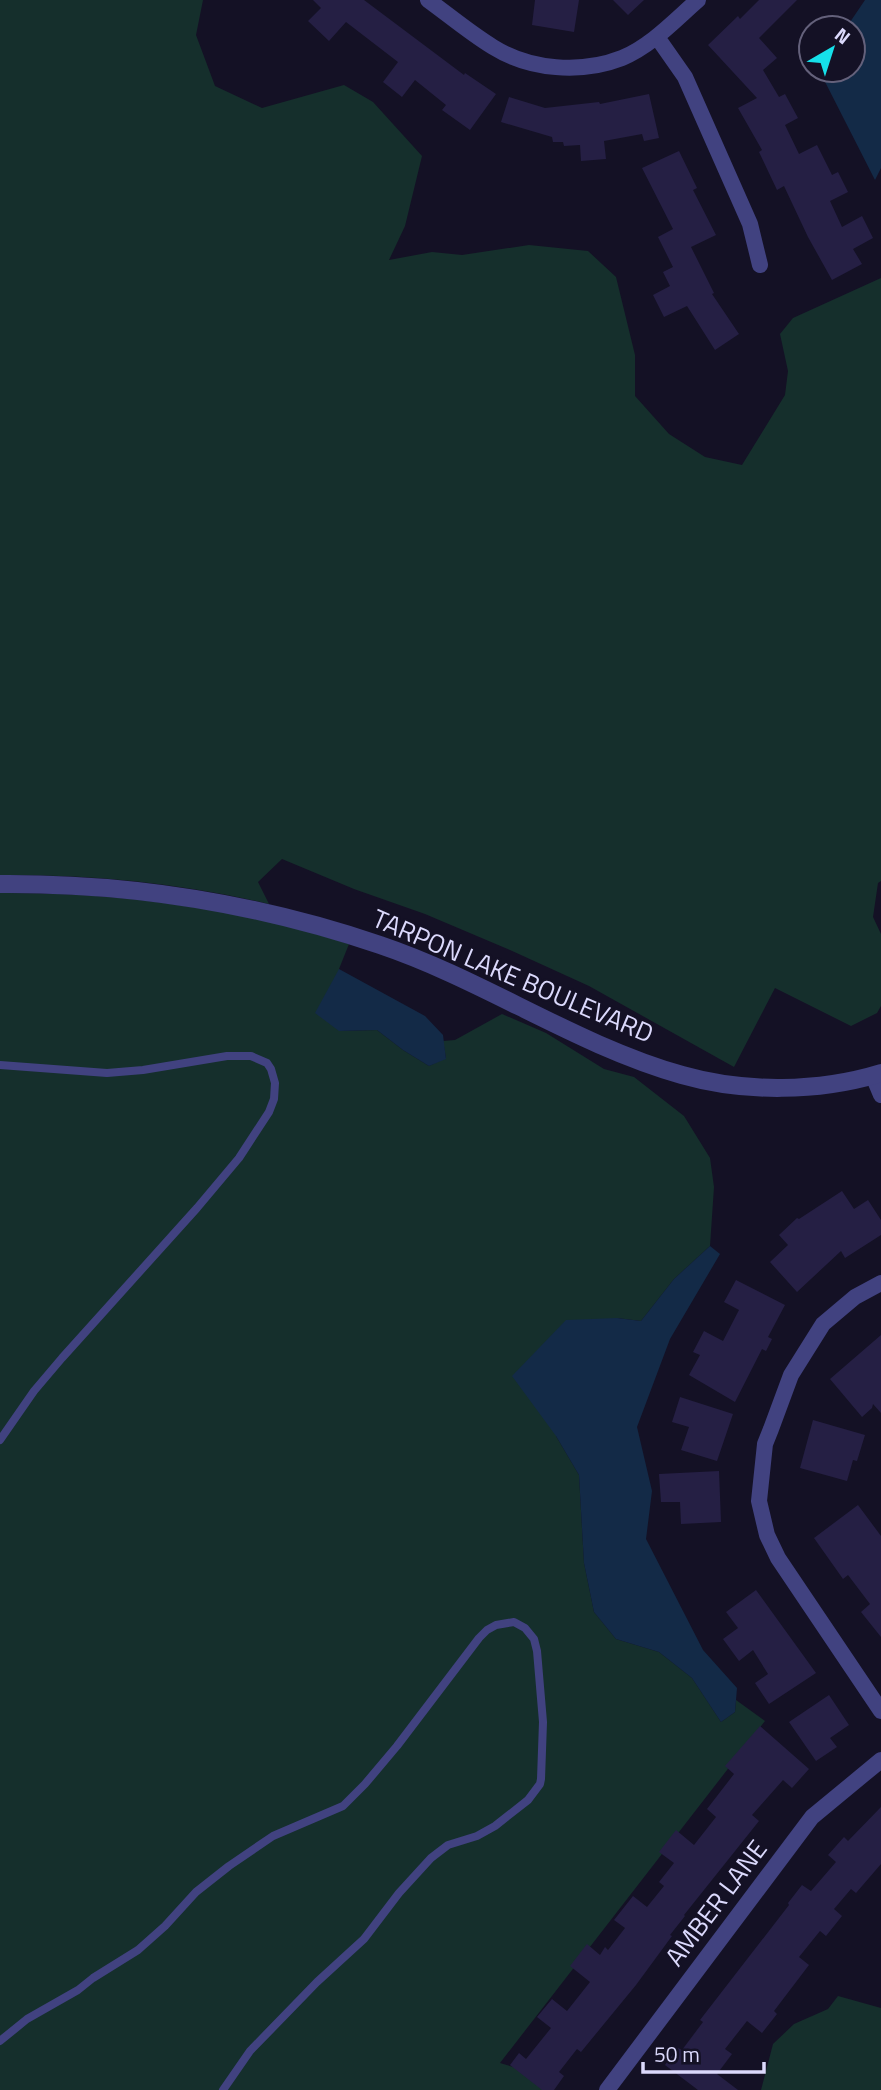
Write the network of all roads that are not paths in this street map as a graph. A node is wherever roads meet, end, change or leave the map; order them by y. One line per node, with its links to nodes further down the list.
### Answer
1 (428, 0): 3 (street)
2 (698, 0): 3 (street)
3 (657, 37): 4 (street)
4 (760, 265)
5 (0, 884): 7 (street, TARPON LAKE BOULEVARD)
6 (0, 1065): 10 (lane)
7 (877, 1074): 8 (street)
8 (881, 1095)
9 (881, 1283): 11 (street)
10 (0, 1440)
11 (881, 1711)
12 (881, 1760): 15 (street, AMBER LANE)
13 (0, 2040): 14 (lane)
14 (223, 2090)
15 (607, 2090)

